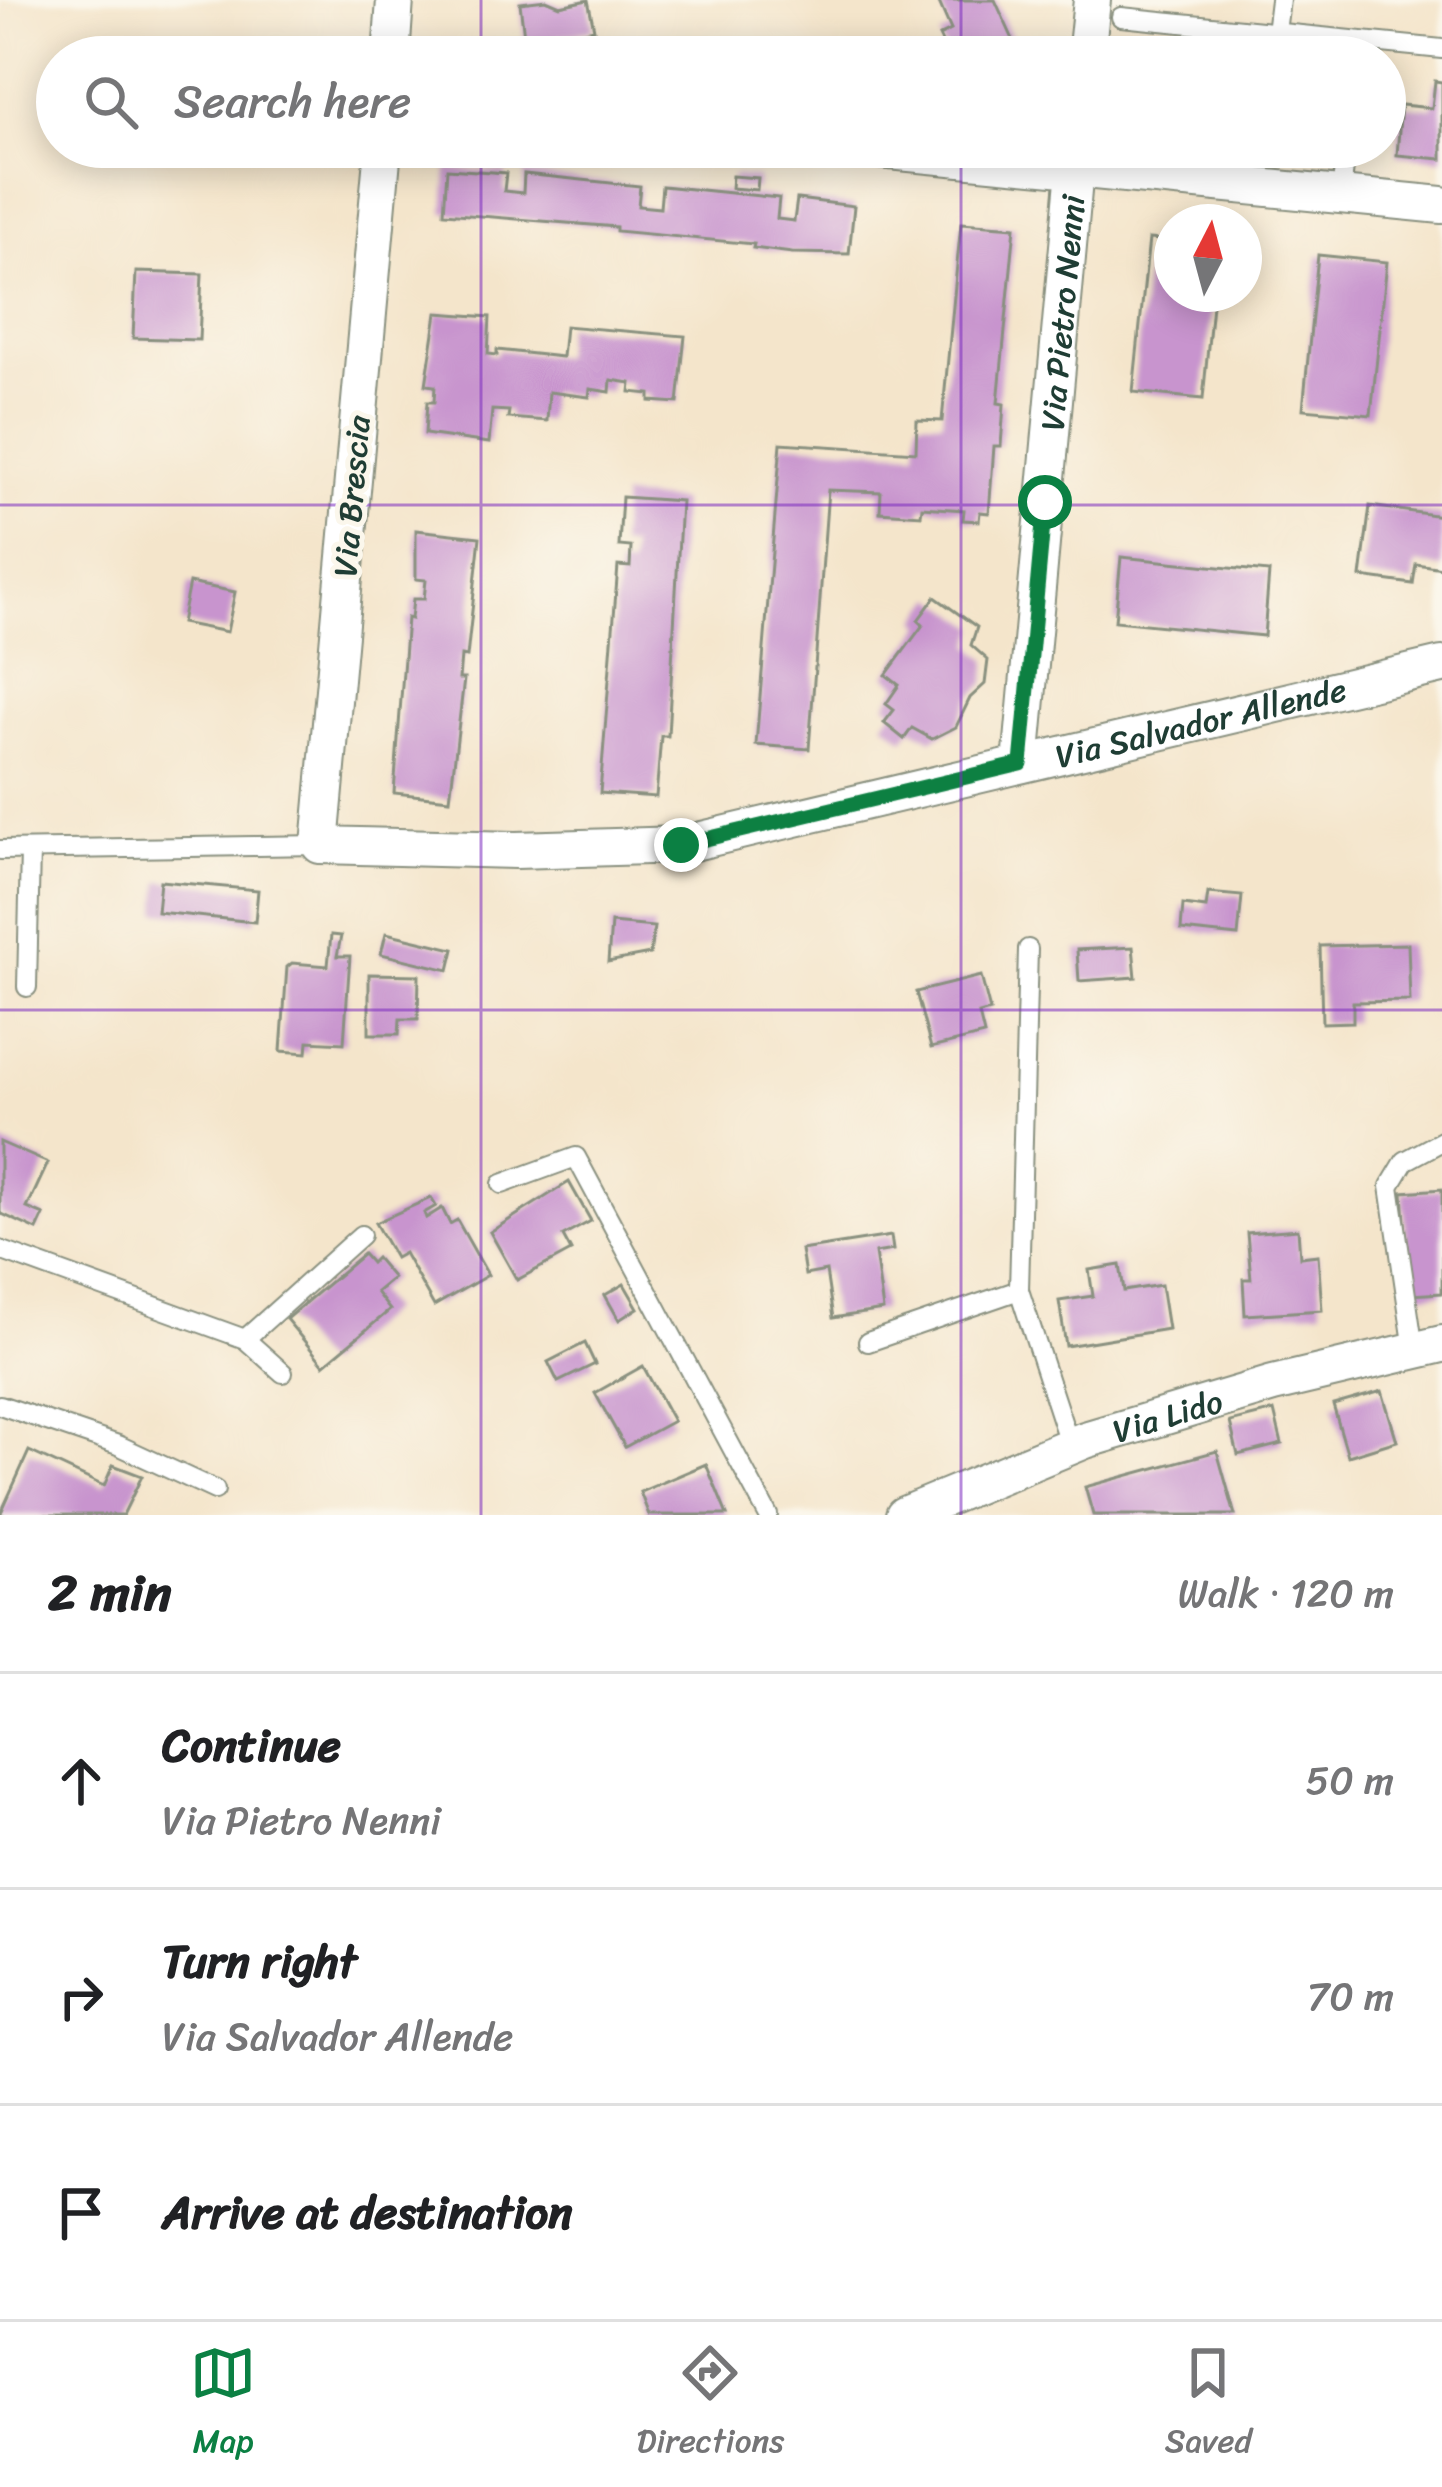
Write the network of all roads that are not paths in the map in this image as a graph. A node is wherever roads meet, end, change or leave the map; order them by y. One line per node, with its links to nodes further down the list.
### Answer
1 (395, 0): 5 (street)
2 (1280, 0): 4 (lane)
3 (1106, 8): 4 (lane); 6 (street)
4 (1276, 32): 7 (lane)
5 (392, 36)
6 (1095, 36)
7 (1295, 36)
8 (1406, 49): 9 (lane)
9 (1442, 49)
10 (381, 168): 18 (street, Via Brescia)
11 (1075, 168): 17 (street, Via Pietro Nenni)
12 (1148, 168): 14 (street)
13 (1344, 168): 14 (lane)
14 (1341, 195): 15 (street)
15 (1442, 205)
16 (1442, 665): 17 (street, Via Salvador Allende)
17 (1021, 764): 18 (street, Via Salvador Allende)
18 (320, 845): 20 (lane)
19 (0, 850): 20 (lane)
20 (30, 850): 22 (lane)
21 (1028, 949): 27 (lane)
22 (27, 987)
23 (1442, 1141): 30 (lane)
24 (502, 1184): 35 (lane)
25 (361, 1234): 28 (lane)
26 (0, 1250): 28 (lane)
27 (1019, 1290): 29 (lane); 33 (lane)
28 (245, 1339): 31 (lane)
29 (868, 1342)
30 (1428, 1347): 33 (street, Via Lido)
31 (283, 1373)
32 (0, 1405): 34 (lane)
33 (1070, 1446): 36 (street, Via Lido)
34 (215, 1490)
35 (768, 1515)
36 (904, 1515)

